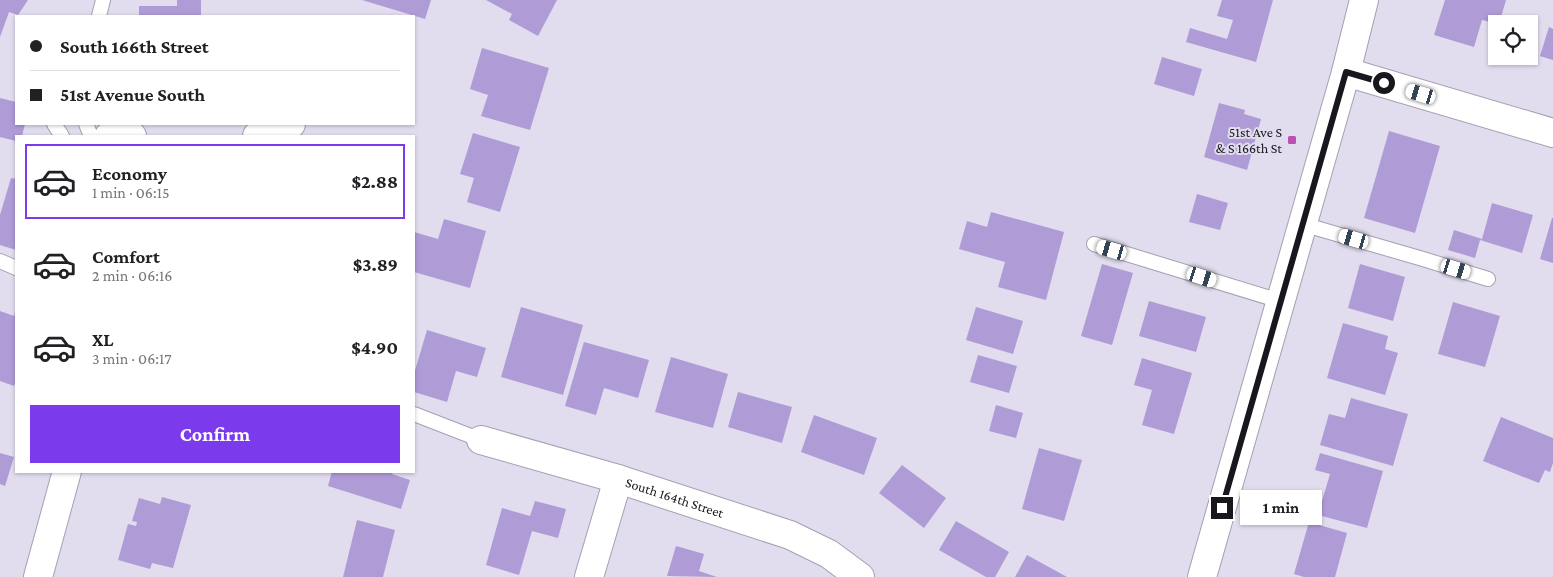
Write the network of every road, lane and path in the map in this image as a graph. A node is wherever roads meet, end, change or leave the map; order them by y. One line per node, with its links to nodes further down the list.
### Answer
1 (103, 0): 3 (lane)
2 (1364, 0): 4 (street)
3 (100, 15)
4 (1346, 72): 6 (street); 8 (street)
5 (288, 125): 7 (street)
6 (1553, 133)
7 (260, 135)
8 (1302, 224): 12 (lane); 13 (street)
9 (1094, 244): 13 (lane)
10 (0, 261): 11 (lane)
11 (15, 268)
12 (1488, 279)
13 (1280, 301): 21 (street)
14 (415, 414): 15 (lane)
15 (481, 440): 17 (street, South 164th Street)
16 (66, 473): 18 (street)
17 (618, 479): 19 (street); 20 (street, South 164th Street)
18 (38, 577)
19 (589, 577)
20 (860, 577)
21 (1202, 577)

